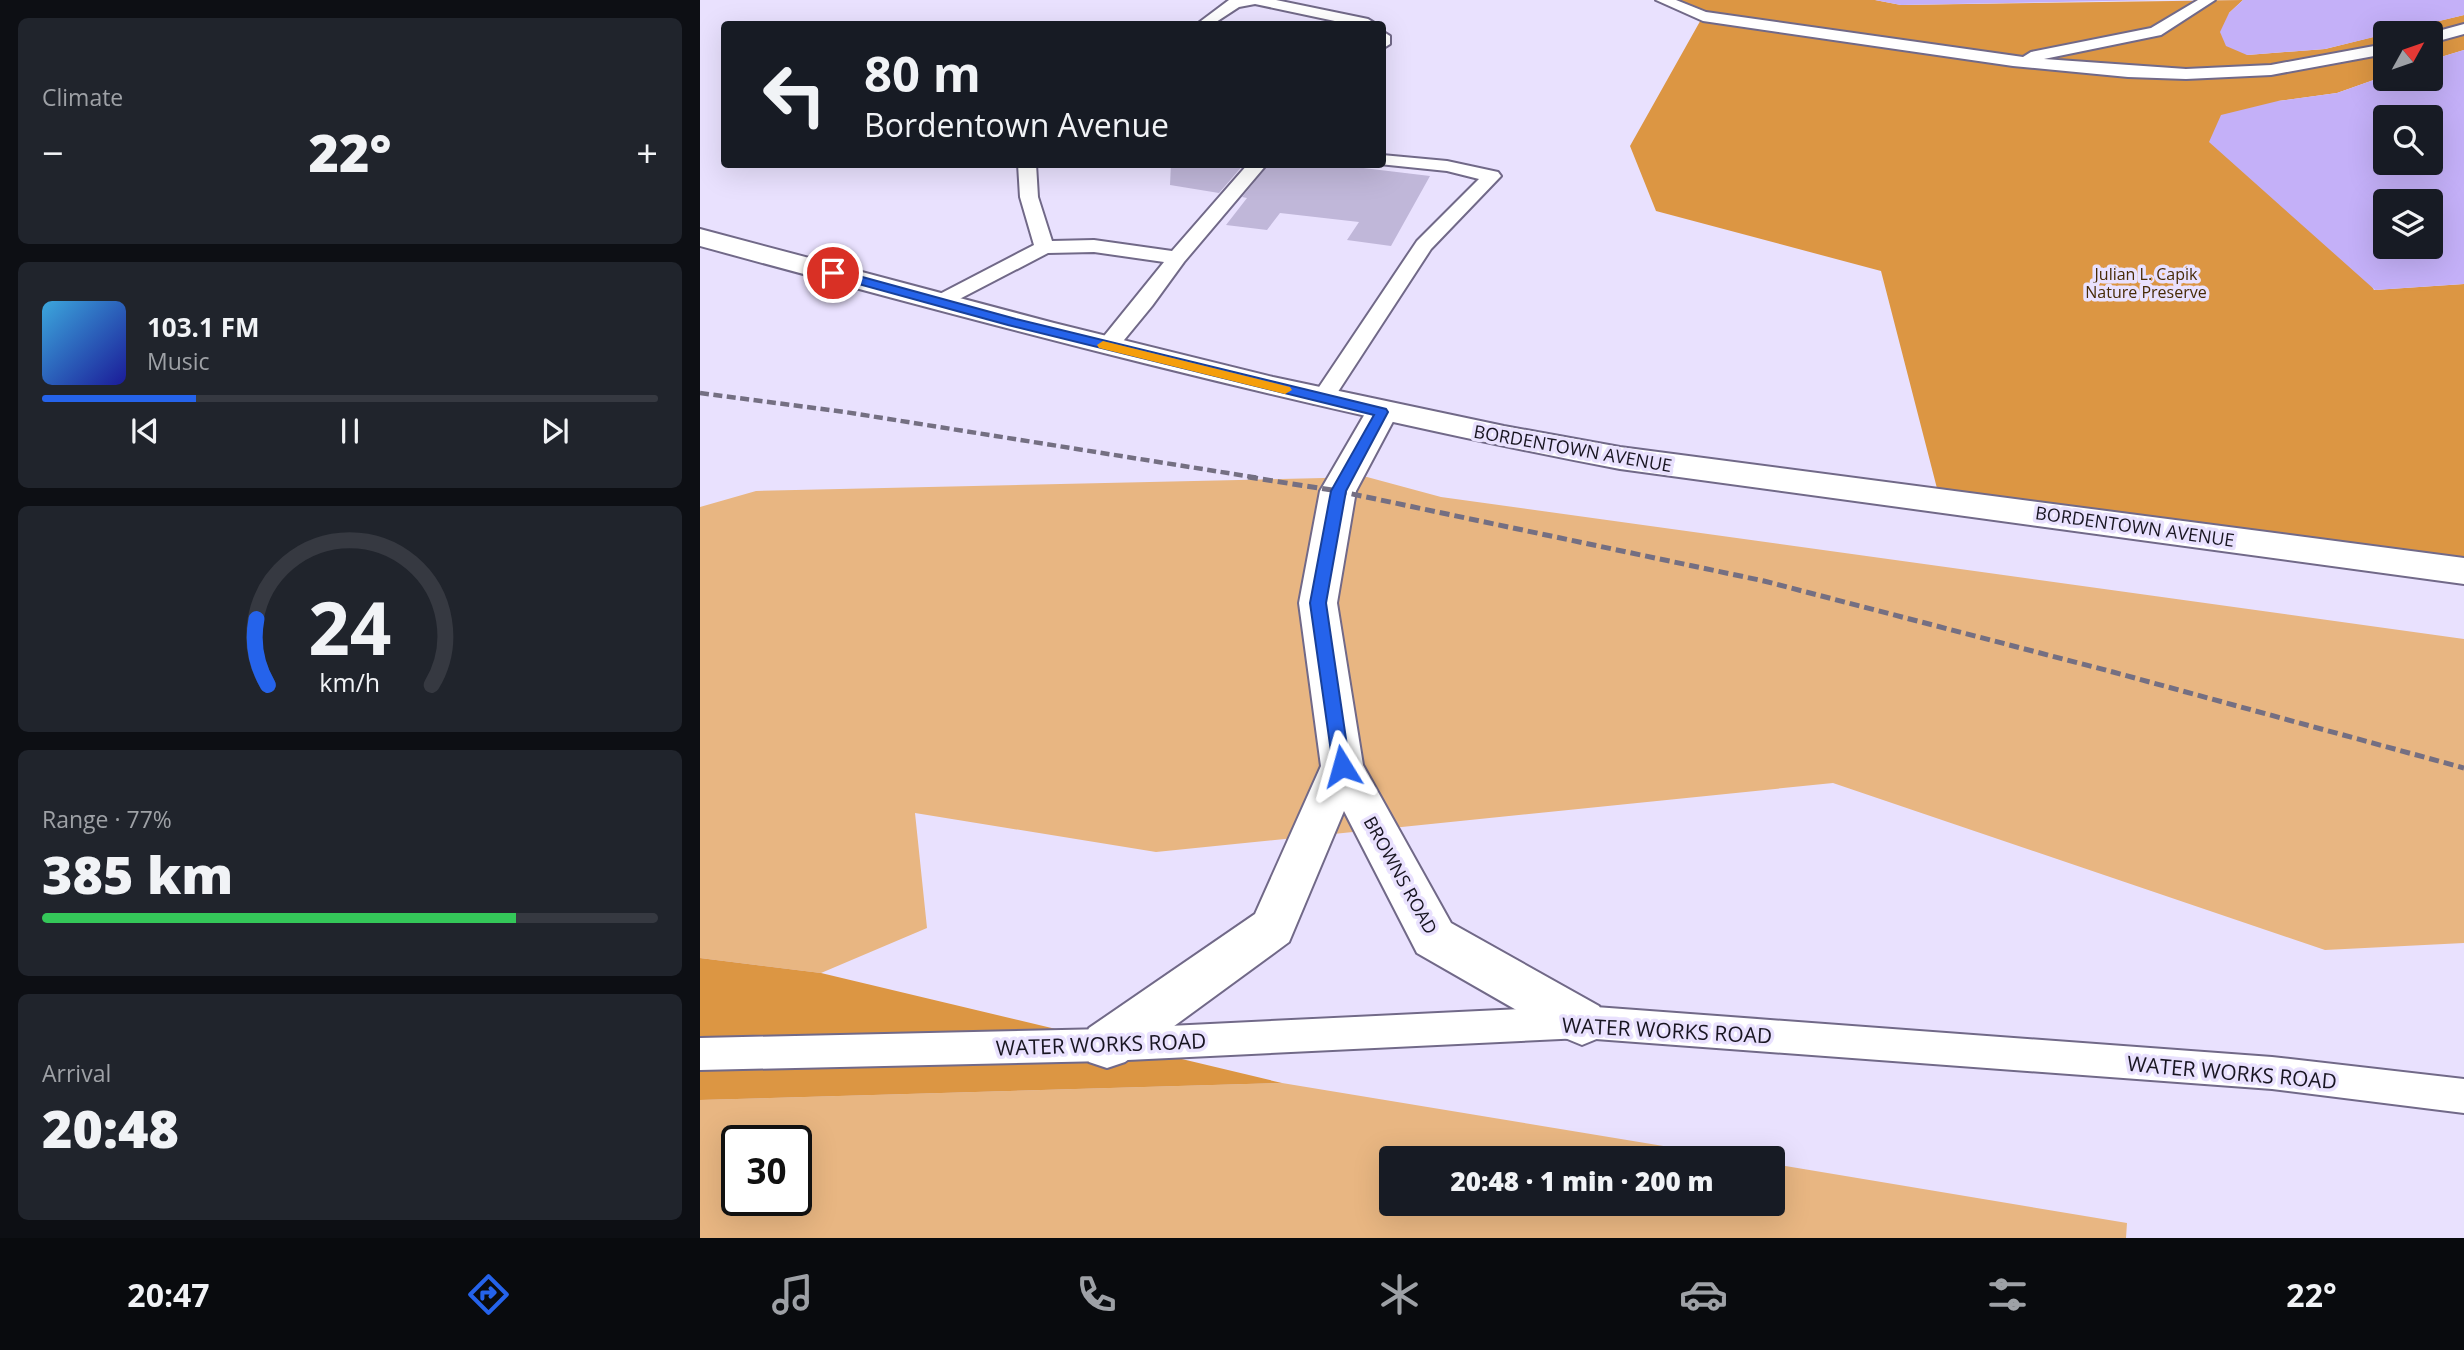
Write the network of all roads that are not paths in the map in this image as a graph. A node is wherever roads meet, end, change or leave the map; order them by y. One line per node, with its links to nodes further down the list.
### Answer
1 (1663, 0): 8 (lane)
2 (2208, 0): 8 (lane)
3 (1209, 21): 4 (lane)
4 (1354, 21)
5 (2464, 29): 6 (lane)
6 (2443, 35)
7 (2373, 51): 8 (lane)
8 (2012, 61)
9 (1386, 160): 17 (lane)
10 (1027, 168): 13 (lane)
11 (1255, 168): 14 (lane)
12 (700, 237): 15 (main road, BORDENTOWN AVENUE)
13 (1044, 247): 14 (lane); 15 (lane)
14 (1177, 258): 16 (lane)
15 (939, 302): 16 (main road, BORDENTOWN AVENUE)
16 (1107, 346): 17 (main road, BORDENTOWN AVENUE)
17 (1322, 399): 18 (main road, BORDENTOWN AVENUE)
18 (1382, 412): 19 (main road, BORDENTOWN AVENUE); 20 (main road, BROWNS ROAD)
19 (2464, 571)
20 (1342, 766): 21 (main road, BROWNS ROAD); 22 (main road)
21 (1582, 1022): 22 (lane, WATER WORKS ROAD); 24 (lane, WATER WORKS ROAD)
22 (1107, 1045): 23 (lane, WATER WORKS ROAD)
23 (700, 1054)
24 (2464, 1096)

